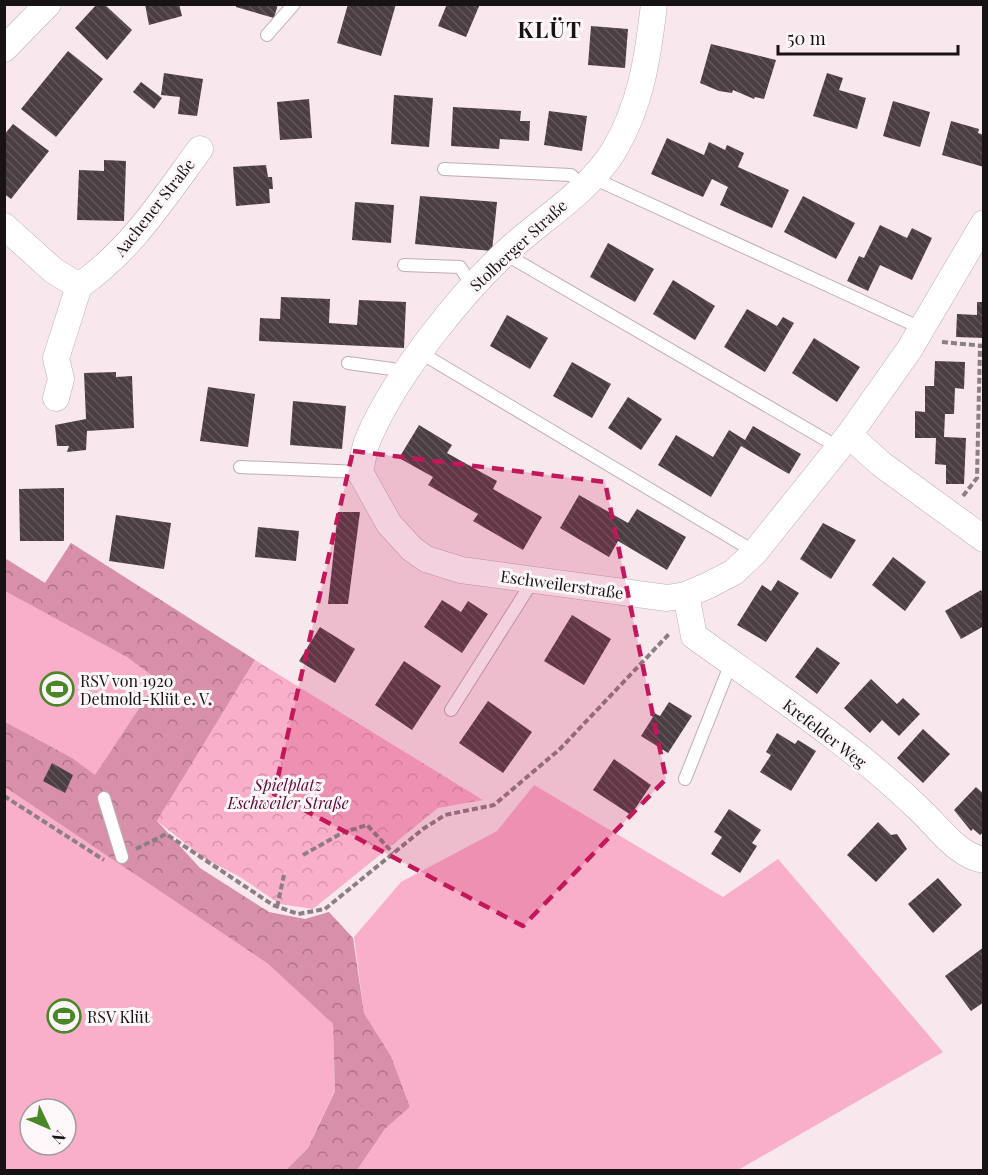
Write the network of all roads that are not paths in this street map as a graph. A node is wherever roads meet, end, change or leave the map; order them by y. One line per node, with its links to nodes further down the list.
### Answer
1 (48, 4): 5 (street)
2 (294, 4): 4 (lane)
3 (654, 4): 8 (street, Stolberger Straße)
4 (267, 36)
5 (4, 49)
6 (200, 149): 13 (street, Aachener Straße)
7 (444, 169): 8 (lane)
8 (588, 182): 11 (street, Stolberger Straße); 15 (lane)
9 (984, 224): 15 (street, Eschweilerstraße)
10 (4, 226): 13 (street)
11 (505, 254): 14 (street, Stolberger Straße); 20 (lane)
12 (404, 265): 14 (lane)
13 (79, 286): 19 (street)
14 (473, 287): 16 (street, Stolberger Straße)
15 (922, 329): 20 (street, Eschweilerstraße)
16 (421, 353): 18 (street, Stolberger Straße); 24 (lane)
17 (348, 363): 18 (lane)
18 (405, 376): 22 (street, Stolberger Straße)
19 (57, 398)
20 (843, 441): 23 (street); 24 (street, Eschweilerstraße)
21 (240, 467): 22 (lane)
22 (360, 472): 25 (street, Eschweilerstraße)
23 (984, 539)
24 (754, 552): 26 (street, Eschweilerstraße)
25 (534, 579): 26 (street, Eschweilerstraße); 28 (lane)
26 (686, 596): 27 (street, Krefelder Weg)
27 (731, 663): 29 (lane); 32 (street, Krefelder Weg)
28 (452, 710)
29 (685, 779)
30 (104, 798): 31 (lane)
31 (122, 857)
32 (984, 860)

